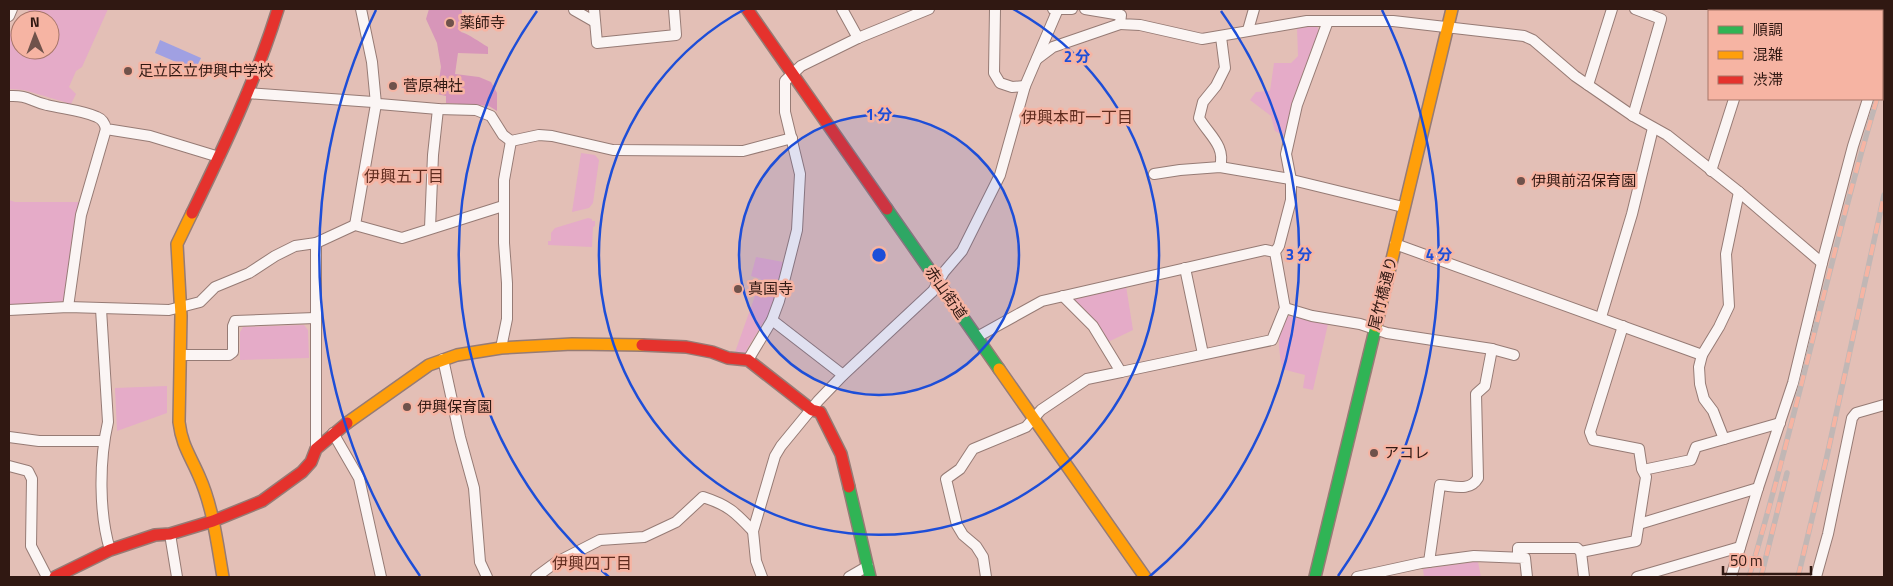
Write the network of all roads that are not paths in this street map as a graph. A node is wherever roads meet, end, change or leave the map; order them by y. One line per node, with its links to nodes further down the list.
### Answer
1 (12, 9): 19 (street)
2 (278, 9): 31 (street)
3 (361, 9): 35 (street)
4 (594, 9): 21 (street)
5 (674, 9): 21 (street)
6 (747, 9): 28 (street, 赤山街道)
7 (842, 9): 26 (street)
8 (929, 9): 26 (street)
9 (995, 9): 30 (street)
10 (1053, 9): 11 (street)
11 (1058, 9): 12 (street); 27 (street)
12 (1072, 9)
13 (1085, 9): 22 (street)
14 (1254, 9): 24 (street)
15 (1452, 9): 23 (street, 尾竹橋通り)
16 (1612, 9): 29 (street)
17 (1635, 9): 37 (street)
18 (574, 10): 21 (street)
19 (9, 16)
20 (1328, 21): 23 (street); 24 (street); 46 (street)
21 (595, 22)
22 (1120, 24): 25 (street); 27 (street)
23 (1447, 28): 29 (street); 49 (street, 尾竹橋通り)
24 (1248, 30): 25 (street)
25 (1221, 37): 43 (street)
26 (858, 38): 28 (street)
27 (1036, 59): 30 (street)
28 (792, 73): 40 (street); 57 (street, 赤山街道)
29 (1588, 85): 37 (street)
30 (1025, 86): 57 (street)
31 (247, 93): 35 (street); 42 (street)
32 (9, 96): 39 (street)
33 (1734, 100): 44 (street)
34 (1868, 100): 55 (street)
35 (376, 104): 36 (street); 50 (street)
36 (438, 109): 41 (street); 51 (street)
37 (1633, 116): 38 (street)
38 (1653, 128): 44 (street); 64 (street)
39 (106, 129): 42 (street); 59 (street)
40 (792, 138): 41 (street); 66 (street)
41 (511, 141): 48 (street)
42 (219, 157): 60 (street)
43 (1220, 167): 45 (street); 46 (street)
44 (1711, 171): 47 (street)
45 (1154, 174)
46 (1291, 180): 49 (street); 54 (street)
47 (1739, 192): 55 (street); 75 (street)
48 (503, 206): 51 (street); 70 (street)
49 (1403, 207): 53 (street, 尾竹橋通り)
50 (355, 225): 51 (street); 52 (street)
51 (430, 228)
52 (316, 243): 60 (street); 65 (street)
53 (1395, 244): 64 (street); 68 (street, 尾竹橋通り)
54 (1275, 252): 56 (street); 61 (street)
55 (1822, 263): 83 (street)
56 (1185, 268): 58 (street); 72 (street)
57 (939, 282): 69 (street, 赤山街道); 79 (street)
58 (1063, 296): 69 (street); 78 (street)
59 (68, 307): 62 (street); 63 (street)
60 (180, 308): 62 (street); 73 (street)
61 (1285, 308): 68 (street); 72 (street)
62 (101, 309): 87 (street)
63 (9, 310)
64 (1601, 317): 67 (street)
65 (315, 318): 73 (street); 88 (street)
66 (772, 320): 77 (street); 79 (street)
67 (1623, 326): 75 (street); 90 (street)
68 (1373, 328): 71 (street); 113 (street, 尾竹橋通り)
69 (977, 337): 82 (street, 赤山街道)
70 (501, 348): 76 (street); 77 (street)
71 (1492, 349): 74 (street); 100 (street)
72 (1203, 354): 78 (street)
73 (181, 355): 92 (street)
74 (1514, 355)
75 (1702, 355): 86 (street)
76 (442, 359): 84 (street); 107 (street)
77 (748, 360): 81 (street)
78 (1121, 372): 82 (street)
79 (843, 375): 81 (street)
80 (1884, 405): 119 (street)
81 (812, 410): 94 (street); 101 (street)
82 (1034, 419): 111 (street); 112 (street, 赤山街道)
83 (1780, 423): 86 (street); 91 (street)
84 (333, 433): 88 (street); 106 (street)
85 (9, 437): 87 (street)
86 (1724, 439): 90 (street)
87 (104, 441): 97 (street)
88 (316, 449): 92 (street)
89 (9, 466): 102 (street)
90 (1643, 470): 93 (street)
91 (1758, 488): 93 (street); 96 (street)
92 (213, 521): 95 (street); 105 (street)
93 (1639, 524): 98 (street)
94 (753, 531): 108 (street); 109 (street)
95 (170, 534): 97 (street); 104 (street)
96 (1740, 547): 117 (street); 118 (street)
97 (110, 550): 103 (street)
98 (1581, 552): 99 (street); 116 (street)
99 (1518, 557): 100 (street); 115 (street)
100 (1429, 562): 114 (street)
101 (869, 572): 110 (street)
102 (47, 577)
103 (55, 577)
104 (177, 577)
105 (222, 577)
106 (381, 577)
107 (487, 577)
108 (536, 577)
109 (762, 577)
110 (849, 577)
111 (986, 577)
112 (1145, 577)
113 (1314, 577)
114 (1357, 577)
115 (1527, 577)
116 (1584, 577)
117 (1637, 577)
118 (1731, 577)
119 (1816, 577)

